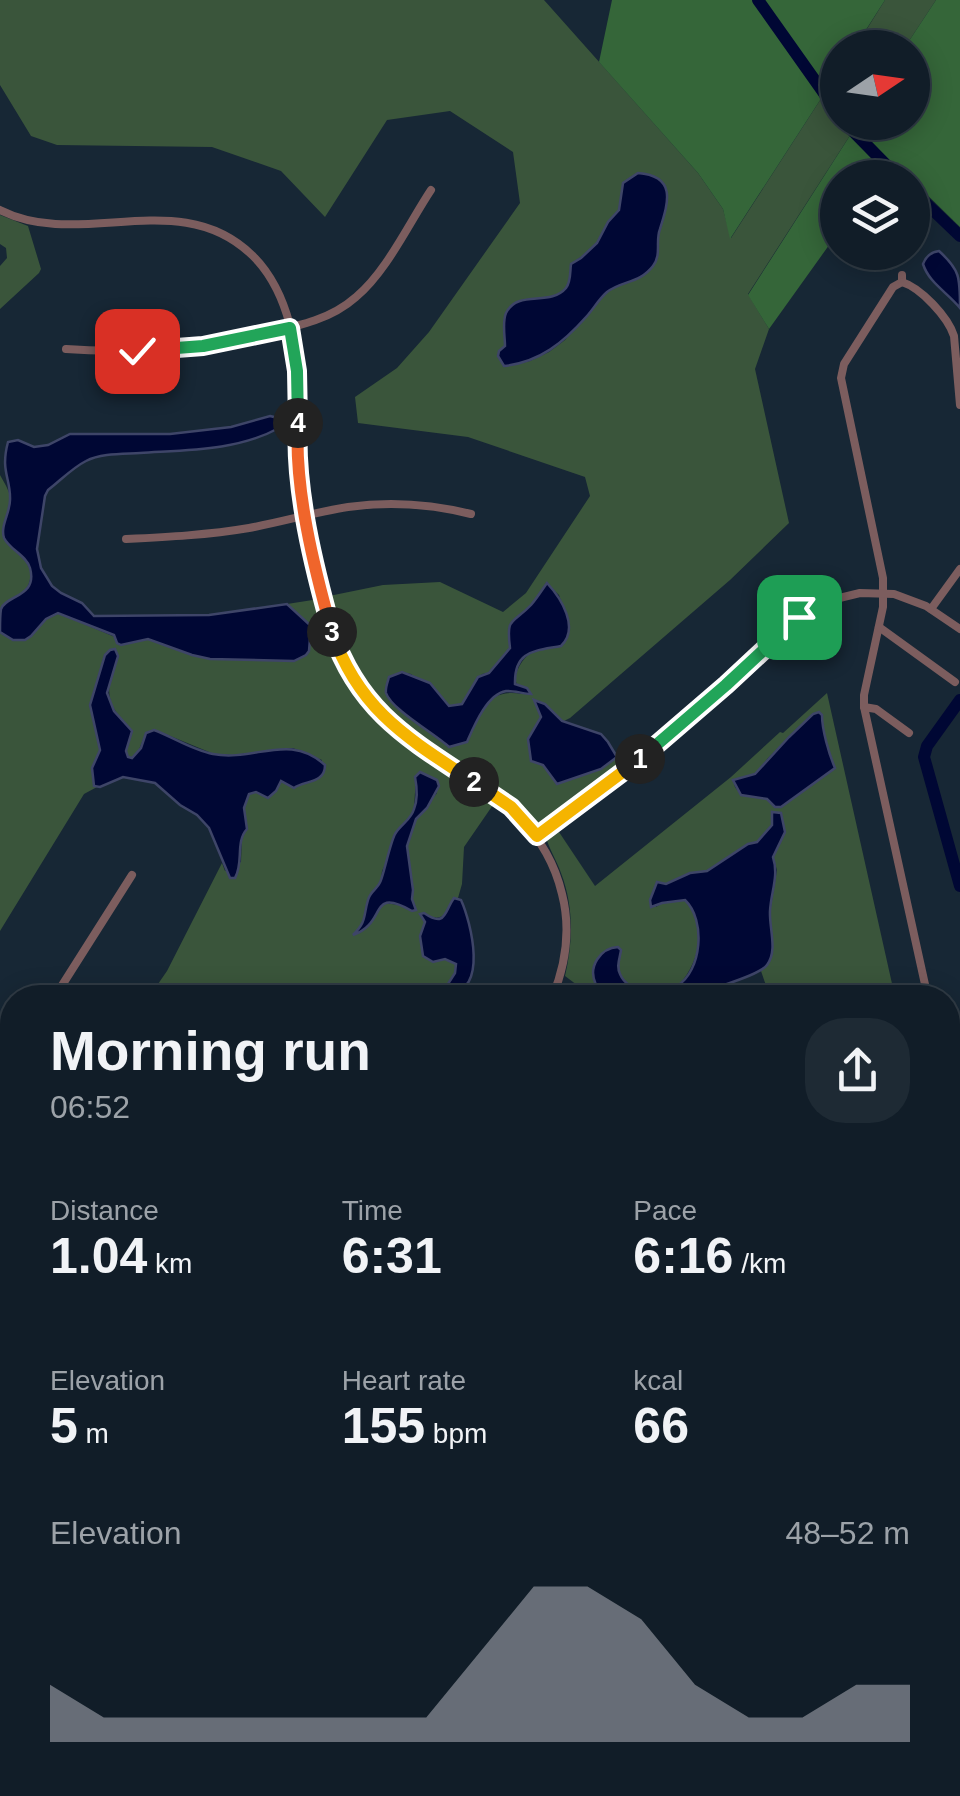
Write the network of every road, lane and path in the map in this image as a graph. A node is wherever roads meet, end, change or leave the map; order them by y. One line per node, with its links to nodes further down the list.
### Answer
1 (431, 190): 3 (street)
2 (0, 210): 3 (street)
3 (290, 328): 4 (street); 7 (street)
4 (66, 349)
5 (960, 405): 10 (street)
6 (472, 514): 7 (street)
7 (306, 516): 8 (street); 17 (street)
8 (126, 539)
9 (960, 569): 11 (street)
10 (884, 593): 11 (street); 12 (street); 17 (street)
11 (932, 609): 13 (street)
12 (878, 627): 14 (street); 15 (street)
13 (960, 628)
14 (955, 682)
15 (864, 707): 16 (street); 21 (street)
16 (909, 733)
17 (537, 836): 20 (street)
18 (132, 876): 19 (street)
19 (62, 985)
20 (556, 985)
21 (925, 985)

